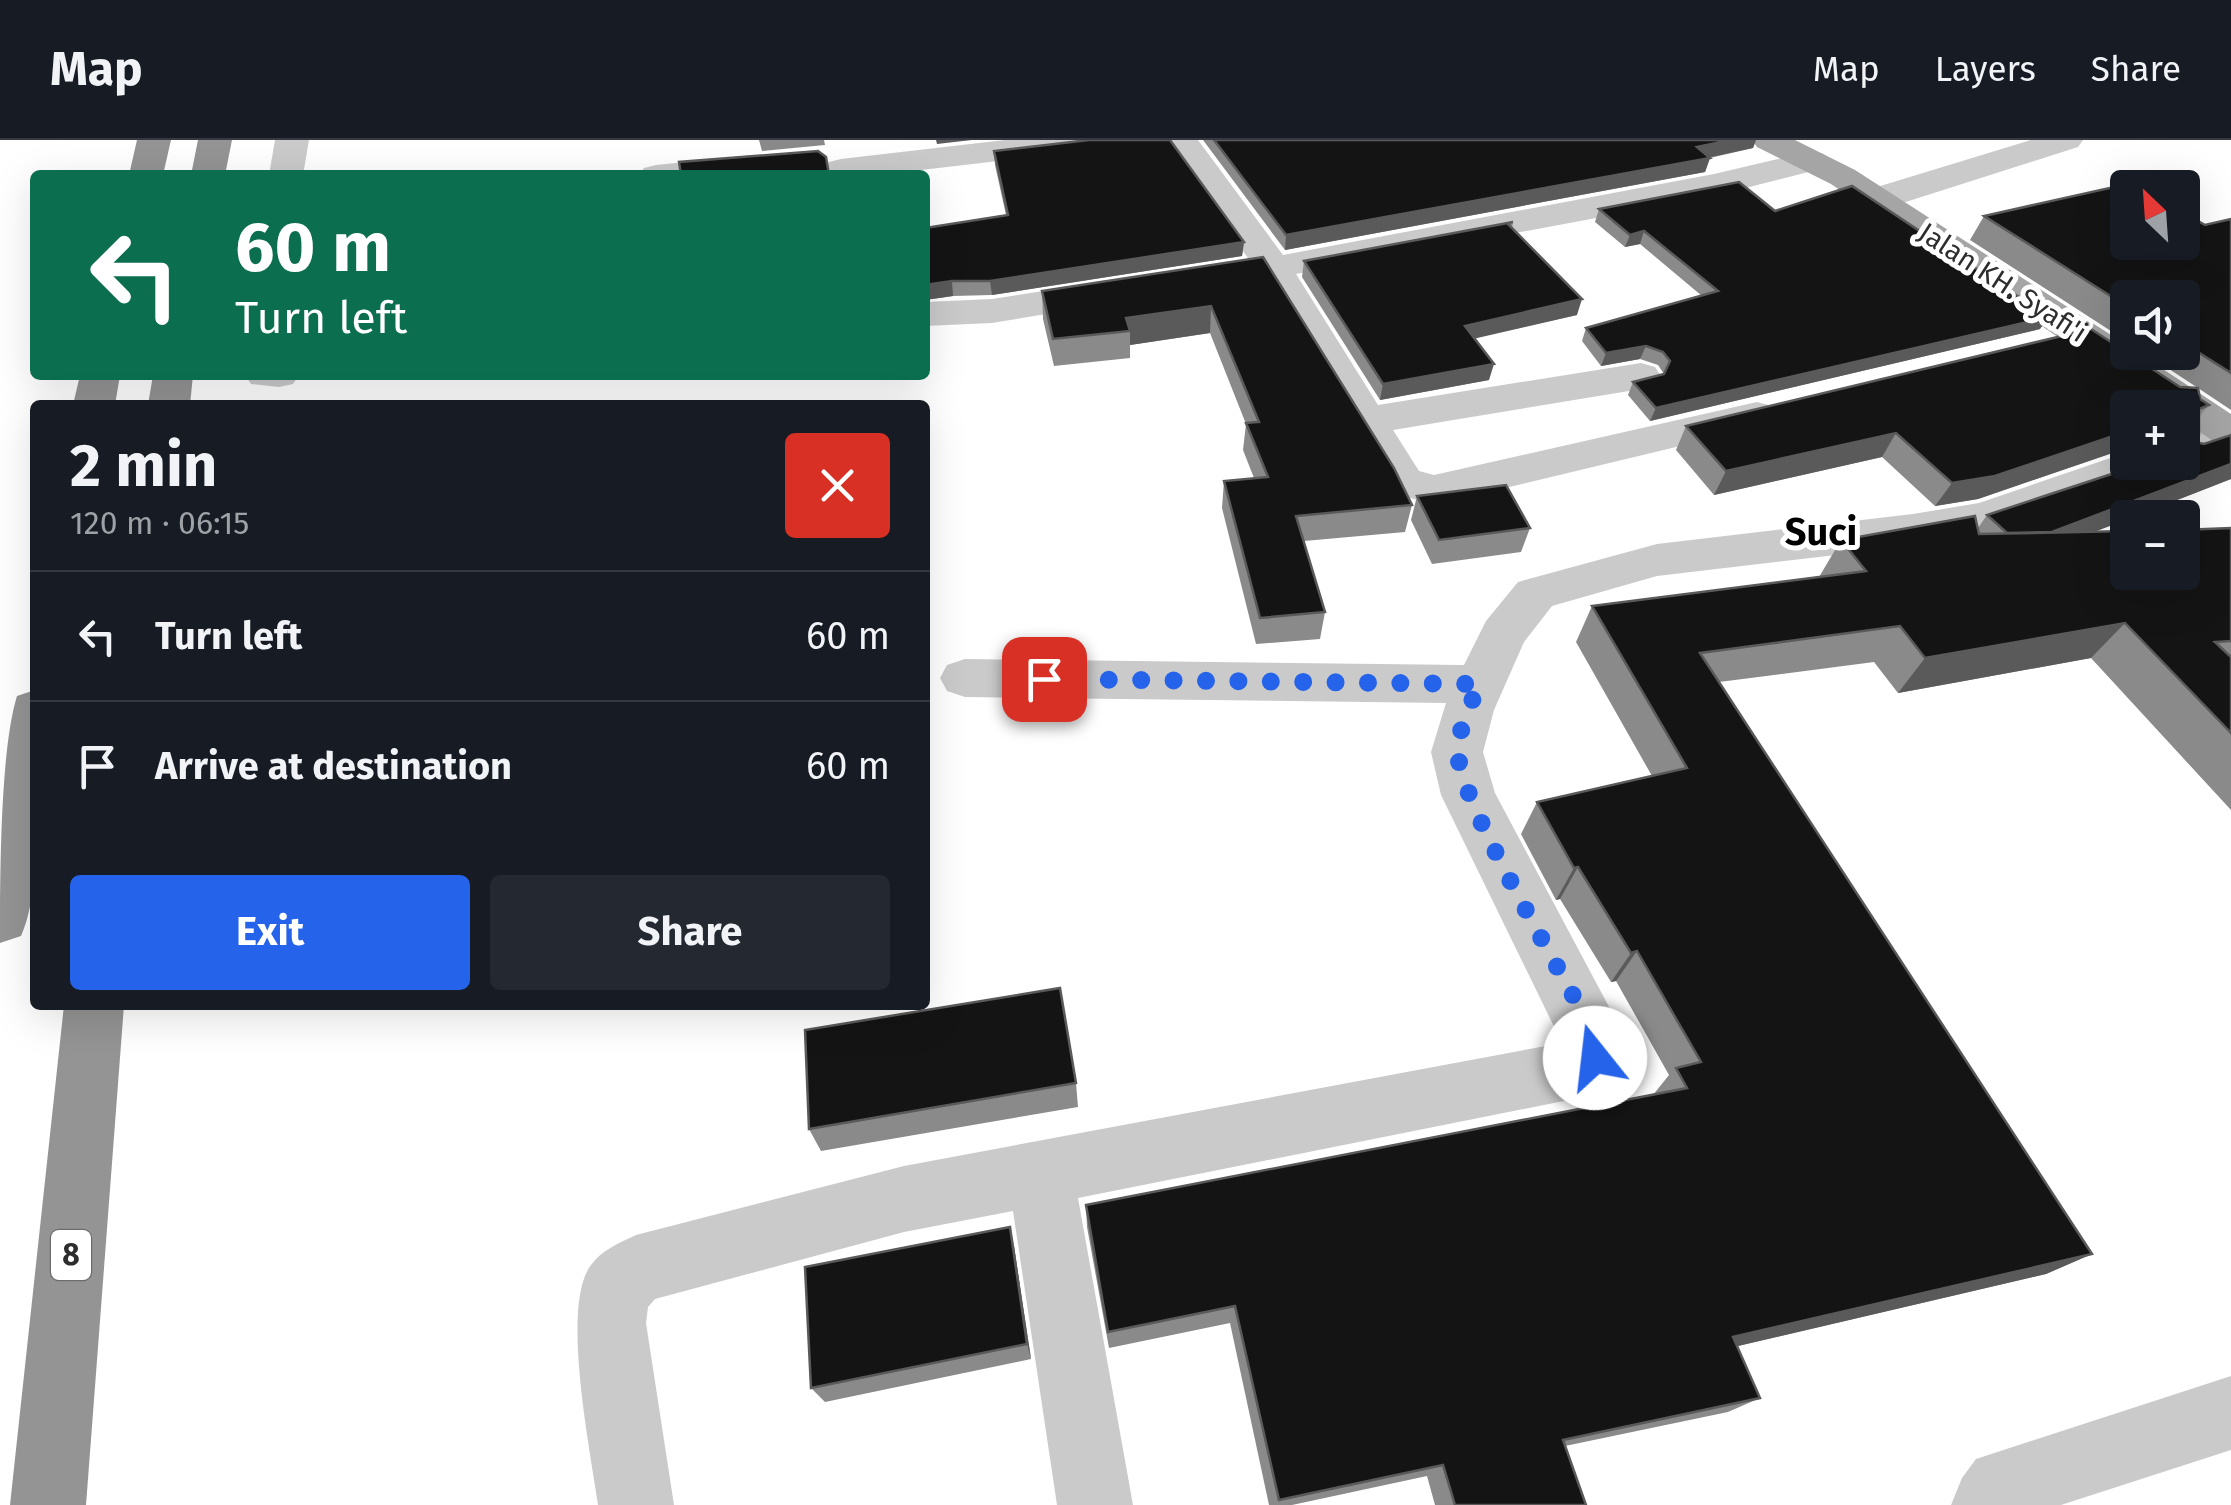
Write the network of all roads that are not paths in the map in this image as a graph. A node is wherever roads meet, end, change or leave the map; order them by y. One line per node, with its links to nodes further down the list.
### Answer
1 (154, 140): 10 (highway)
2 (215, 140): 11 (highway)
3 (292, 140): 12 (street)
4 (1093, 140): 8 (street)
5 (1181, 140): 15 (street)
6 (1770, 140): 9 (main road, Jalan KH. Syafi'i)
7 (2066, 140): 14 (street)
8 (839, 160): 13 (street)
9 (1812, 161): 14 (main road, Jalan KH. Syafi'i); 15 (street)
10 (147, 170)
11 (209, 170)
12 (287, 170)
13 (705, 170)
14 (1877, 199): 18 (main road, Jalan KH. Syafi'i)
15 (1254, 270): 22 (street)
16 (1142, 288): 17 (street)
17 (930, 314)
18 (2084, 335): 19 (street); 23 (main road, Jalan KH. Syafi'i)
19 (2028, 349)
20 (1641, 376): 22 (street)
21 (1785, 408): 22 (street)
22 (1364, 420)
23 (2231, 434): 24 (street)
24 (2200, 444)
25 (2110, 474): 27 (street)
26 (965, 678): 27 (street)
27 (1480, 684): 31 (street)
28 (30, 740): 29 (highway)
29 (0, 918)
30 (94, 1010): 33 (highway, 8)
31 (1040, 1172): 34 (street); 35 (street)
32 (2231, 1413): 36 (street)
33 (48, 1505)
34 (636, 1505)
35 (1095, 1505)
36 (1988, 1505)

